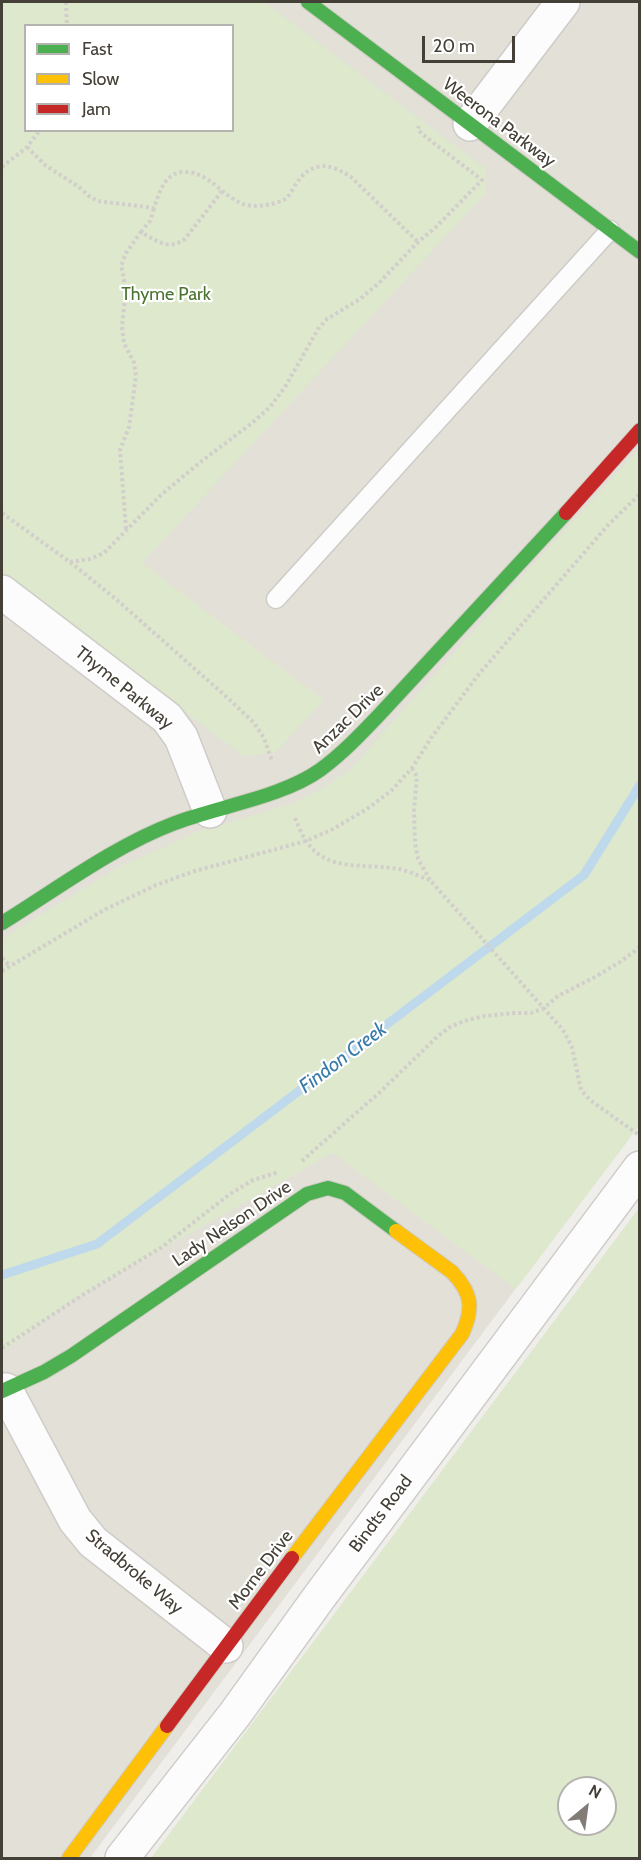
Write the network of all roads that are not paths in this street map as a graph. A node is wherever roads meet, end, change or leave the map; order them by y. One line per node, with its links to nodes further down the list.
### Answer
1 (308, 2): 3 (street, Weerona Parkway)
2 (563, 2): 3 (street)
3 (470, 124): 4 (street, Weerona Parkway)
4 (610, 230): 5 (street, Weerona Parkway); 8 (lane)
5 (639, 252)
6 (639, 430): 9 (street, Anzac Drive)
7 (2, 592): 9 (street, Thyme Parkway)
8 (276, 599)
9 (210, 811): 10 (street, Anzac Drive)
10 (2, 923)
11 (639, 1168): 16 (street, Bindts Road)
12 (470, 1300): 13 (street, Lady Nelson Drive); 14 (street, Morne Drive)
13 (4, 1391): 14 (street, Stradbroke Way)
14 (226, 1646): 15 (street, Morne Drive)
15 (69, 1858)
16 (122, 1858)

